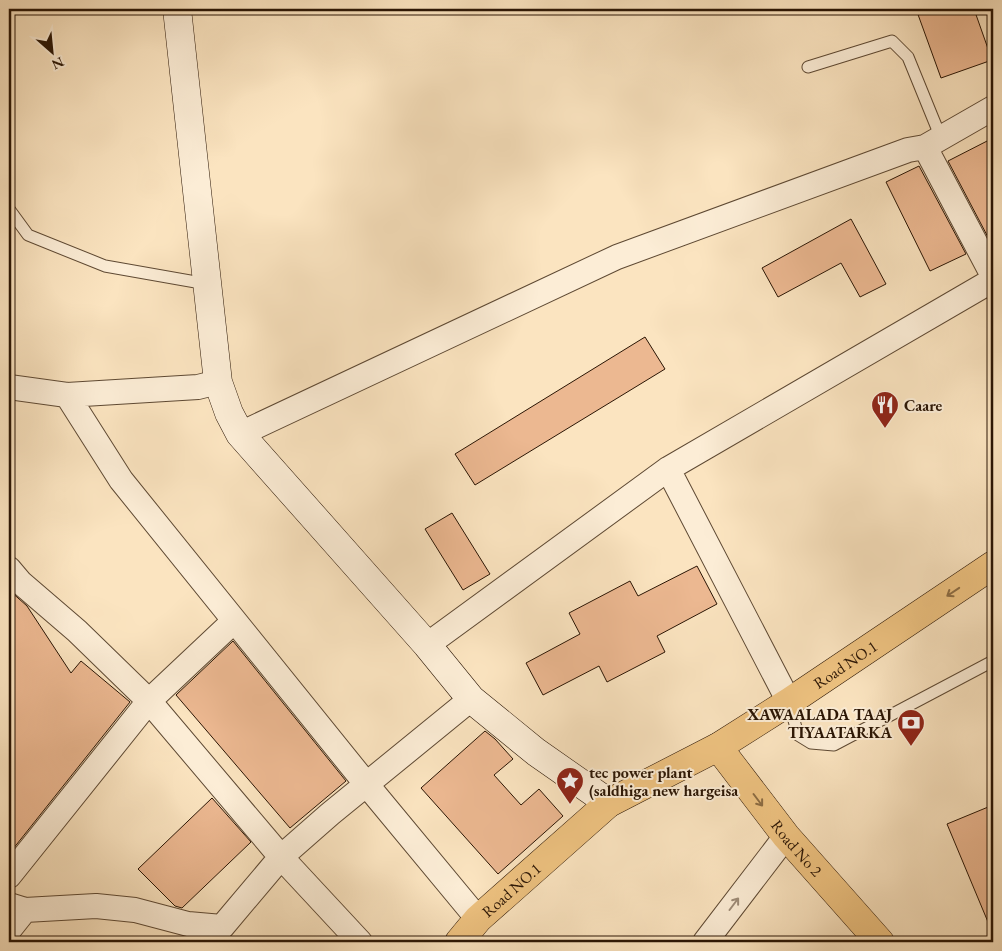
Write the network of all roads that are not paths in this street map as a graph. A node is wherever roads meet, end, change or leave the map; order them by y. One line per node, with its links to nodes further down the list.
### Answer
1 (177, 9): 7 (main road)
2 (808, 67): 4 (lane)
3 (993, 108): 4 (street)
4 (933, 142): 6 (street); 11 (street)
5 (9, 209): 7 (lane)
6 (993, 278): 12 (street)
7 (207, 284): 8 (main road)
8 (218, 382): 10 (street); 11 (main road)
9 (9, 387): 10 (street)
10 (67, 395): 15 (street)
11 (240, 434): 16 (main road)
12 (668, 469): 16 (street); 20 (street)
13 (993, 565): 20 (main road, Road NO.1, one-way to 20)
14 (9, 569): 19 (street)
15 (234, 621): 19 (street); 22 (street)
16 (427, 645): 18 (main road)
17 (993, 661): 20 (lane)
18 (470, 698): 22 (street); 23 (main road)
19 (149, 701): 25 (street); 26 (street)
20 (789, 702): 21 (main road, Road NO.1)
21 (718, 747): 23 (main road, Road NO.1); 24 (main road, Road No 2, one-way to 24)
22 (367, 785): 25 (street); 28 (street)
23 (609, 803): 28 (main road, Road NO.1)
24 (786, 836): 33 (street, one-way to 24); 34 (main road, Road No 2)
25 (281, 857): 30 (street); 31 (street)
26 (9, 876)
27 (17, 908): 29 (street); 30 (street)
28 (478, 919): 32 (main road, Road NO.1)
29 (9, 930)
30 (224, 935)
31 (360, 942)
32 (459, 942)
33 (705, 942)
34 (880, 942)

